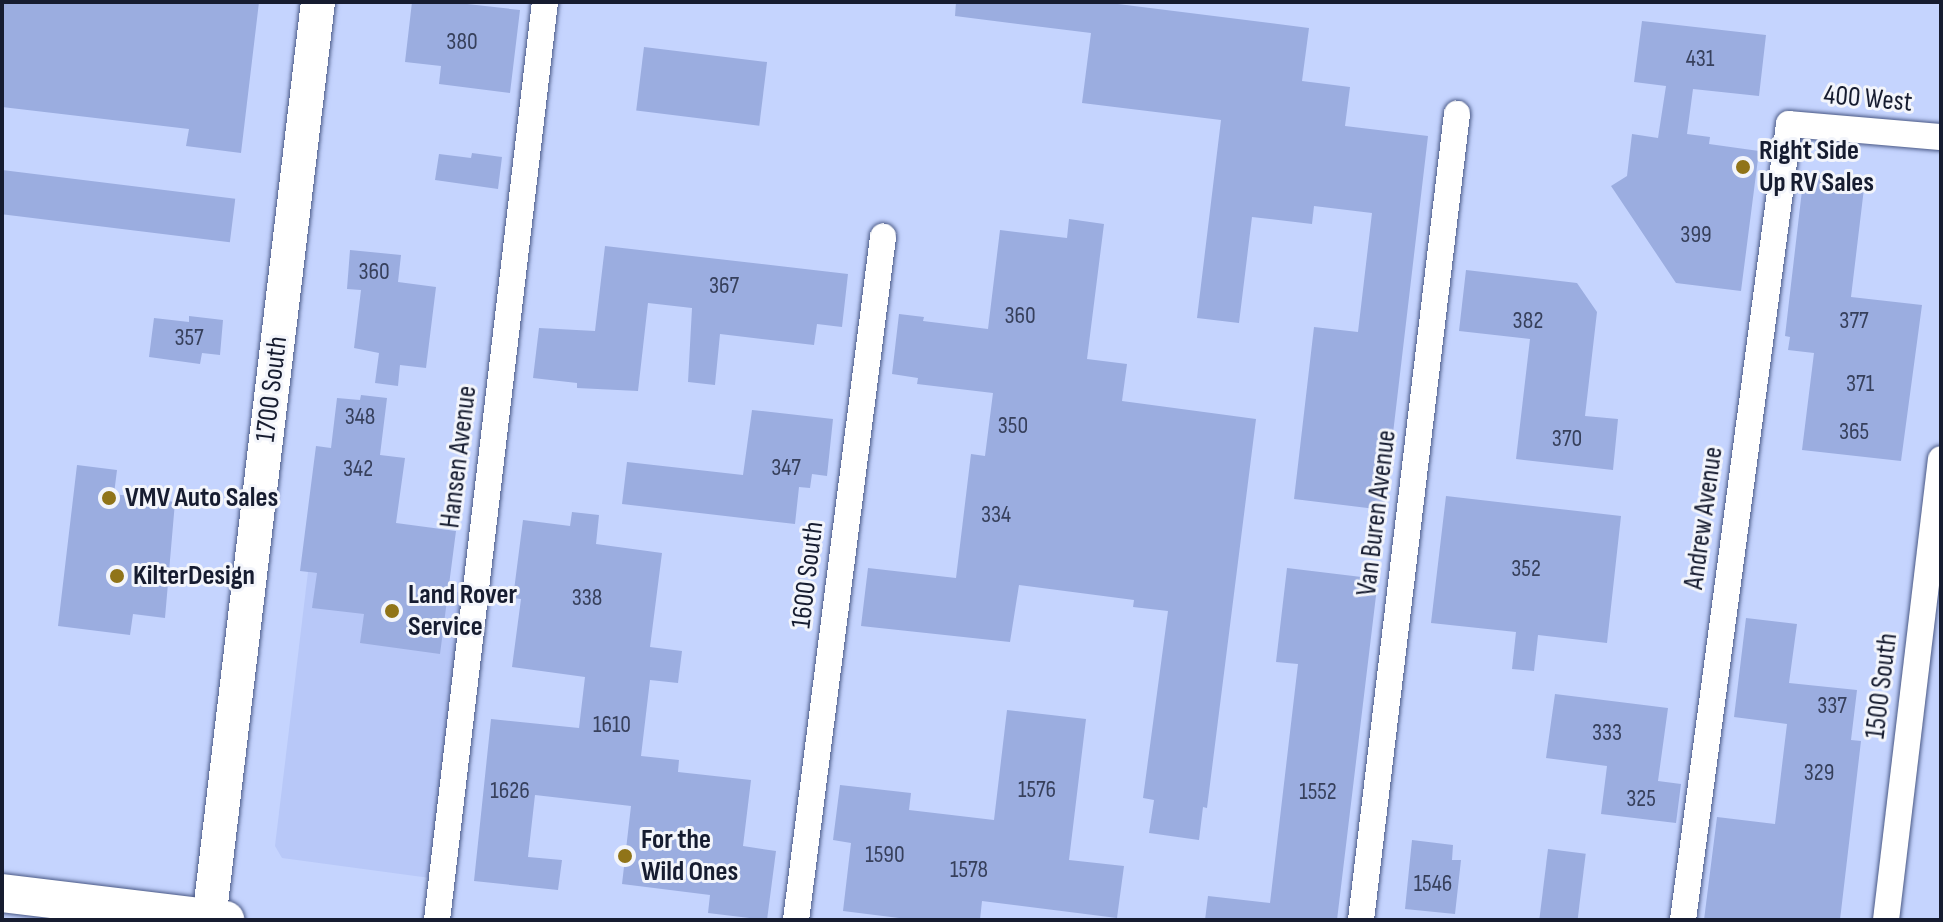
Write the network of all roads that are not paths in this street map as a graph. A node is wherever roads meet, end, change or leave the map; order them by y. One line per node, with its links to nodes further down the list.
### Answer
1 (318, 2): 9 (street, 1700 South)
2 (545, 2): 10 (street, Hansen Avenue)
3 (1457, 114): 12 (street, Van Buren Avenue)
4 (1789, 124): 5 (street, 400 West); 13 (street, Andrew Avenue)
5 (1941, 137)
6 (883, 237): 11 (street, 1600 South)
7 (1941, 459): 14 (street, 1500 South)
8 (2, 893): 9 (main road)
9 (214, 919)
10 (437, 920)
11 (796, 920)
12 (1361, 920)
13 (1683, 920)
14 (1886, 920)

